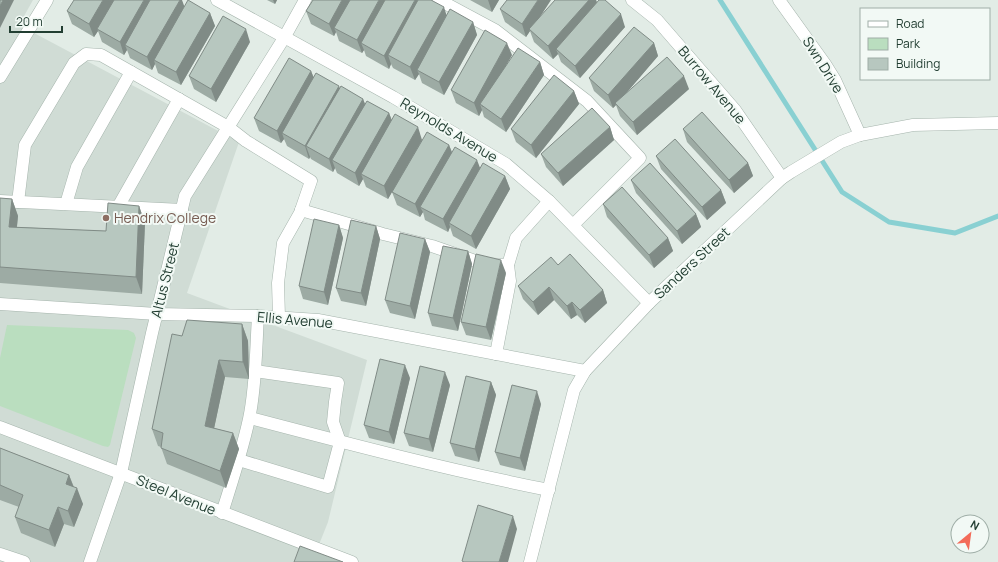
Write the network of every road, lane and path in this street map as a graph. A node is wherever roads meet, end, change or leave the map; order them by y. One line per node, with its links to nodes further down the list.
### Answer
1 (47, 0): 9 (street)
2 (217, 0): 7 (street, Reynolds Avenue)
3 (305, 0): 7 (street, Altus Street)
4 (439, 0): 22 (street)
5 (632, 0): 14 (street, Burrow Avenue)
6 (779, 0): 13 (street, Swn Drive)
7 (284, 38): 12 (street, Altus Street); 16 (street, Reynolds Avenue)
8 (131, 72): 10 (street); 17 (street); 18 (street)
9 (0, 77)
10 (179, 99): 12 (street); 19 (street)
11 (998, 123): 13 (street, Sanders Street)
12 (228, 127): 20 (street, Altus Street); 21 (street)
13 (860, 134): 14 (street, Sanders Street)
14 (782, 178): 24 (street, Sanders Street)
15 (0, 201): 17 (street)
16 (549, 201): 22 (street, Reynolds Avenue); 23 (street)
17 (18, 202): 18 (street)
18 (66, 204): 19 (street)
19 (118, 207): 20 (street)
20 (182, 210): 26 (street, Altus Street)
21 (301, 210): 23 (street); 28 (street)
22 (573, 224): 24 (street, Reynolds Avenue)
23 (508, 265): 29 (street)
24 (649, 303): 30 (street, Sanders Street)
25 (0, 304): 26 (street, Ellis Avenue)
26 (157, 314): 27 (street, Ellis Avenue); 36 (street, Altus Street)
27 (258, 316): 28 (street, Ellis Avenue); 31 (street)
28 (279, 317): 29 (street, Ellis Avenue)
29 (496, 354): 30 (street, Ellis Avenue)
30 (585, 371): 37 (street, Sanders Street)
31 (255, 372): 32 (street); 34 (street)
32 (250, 418): 34 (street); 35 (street)
33 (0, 427): 36 (street, Steel Avenue)
34 (340, 442): 35 (street); 37 (street)
35 (239, 460): 38 (street)
36 (121, 473): 38 (street, Steel Avenue); 41 (street, Altus Street)
37 (549, 490): 43 (street, Sanders Street)
38 (222, 513): 42 (street, Steel Avenue)
39 (0, 554): 40 (street)
40 (24, 562)
41 (90, 562)
42 (352, 562)
43 (530, 562)

